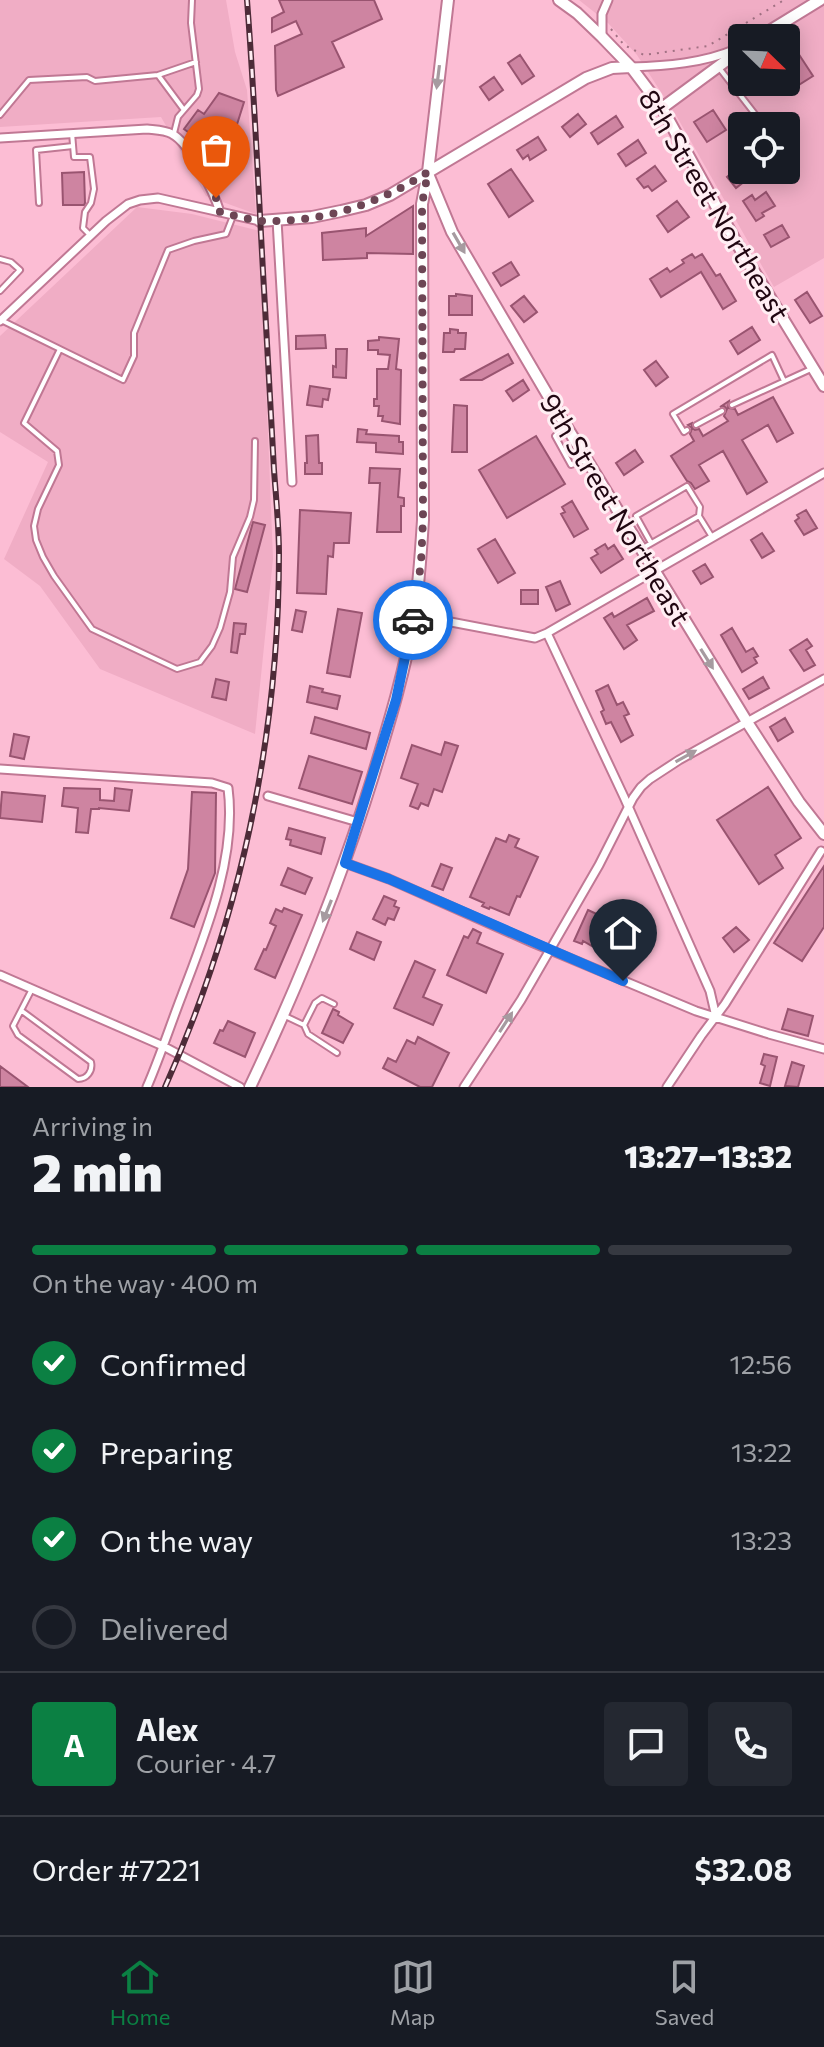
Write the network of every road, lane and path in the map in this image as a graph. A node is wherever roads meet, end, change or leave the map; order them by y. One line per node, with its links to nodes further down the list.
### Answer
1 (192, 0): 12 (lane)
2 (448, 0): 24 (main road, one-way to 24)
3 (561, 0): 9 (main road, 8th Street Northeast)
4 (608, 0): 9 (street)
5 (784, 0): 8 (path)
6 (820, 0): 7 (main road)
7 (781, 24)
8 (609, 27)
9 (602, 37): 13 (main road, 8th Street Northeast)
10 (728, 53): 13 (street)
11 (728, 60): 14 (main road)
12 (196, 62): 15 (lane); 17 (lane)
13 (631, 67): 16 (main road, 8th Street Northeast); 24 (main road)
14 (719, 67): 16 (main road); 18 (lane)
15 (158, 75): 17 (lane); 19 (lane)
16 (662, 108): 35 (main road, 8th Street Northeast)
17 (184, 110): 21 (lane)
18 (753, 112)
19 (0, 115)
20 (72, 133): 21 (street); 22 (street); 23 (lane)
21 (173, 135): 26 (street)
22 (0, 138)
23 (73, 146): 25 (lane); 30 (lane)
24 (428, 172): 28 (main road); 48 (main road, 9th Street Northeast, one-way to 48); 50 (main road)
25 (39, 203)
26 (220, 212): 27 (street); 30 (street)
27 (233, 215): 29 (street); 34 (lane)
28 (277, 220): 29 (main road); 44 (street)
29 (260, 221)
30 (91, 236): 33 (street)
31 (0, 259): 32 (lane)
32 (0, 291)
33 (1, 320): 34 (lane)
34 (60, 349): 42 (lane)
35 (813, 368): 36 (lane); 37 (main road, 8th Street Northeast)
36 (784, 381): 38 (lane); 41 (lane)
37 (824, 386)
38 (732, 405)
39 (722, 411): 40 (lane)
40 (696, 425)
41 (687, 430)
42 (255, 441)
43 (824, 473): 46 (street)
44 (292, 482)
45 (699, 516): 46 (lane); 47 (lane); 47 (lane)
46 (712, 537): 49 (street)
47 (651, 543): 48 (lane)
48 (640, 550): 49 (main road, 9th Street Northeast)
49 (653, 572): 51 (street); 53 (main road, 9th Street Northeast, one-way to 53)
50 (414, 615): 51 (street); 57 (main road)
51 (547, 633): 56 (street)
52 (824, 679): 53 (street)
53 (747, 722): 56 (street, one-way to 53); 58 (main road, 9th Street Northeast)
54 (0, 769): 69 (street)
55 (268, 796): 57 (street)
56 (628, 806): 61 (street); 67 (street)
57 (358, 822): 60 (main road)
58 (824, 834)
59 (821, 851): 67 (street)
60 (345, 863): 61 (street); 66 (main road, one-way to 66)
61 (550, 950): 67 (street); 75 (street, one-way to 61)
62 (0, 975): 63 (street)
63 (32, 989): 65 (lane); 69 (street)
64 (334, 1004): 68 (lane)
65 (22, 1011): 65 (lane)
66 (283, 1015): 68 (lane); 74 (main road)
67 (716, 1017): 70 (street); 76 (street)
68 (304, 1025): 71 (lane)
69 (163, 1046): 72 (street); 73 (street)
70 (824, 1049)
71 (337, 1053)
72 (147, 1087)
73 (240, 1087)
74 (250, 1087)
75 (464, 1087)
76 (667, 1087)

